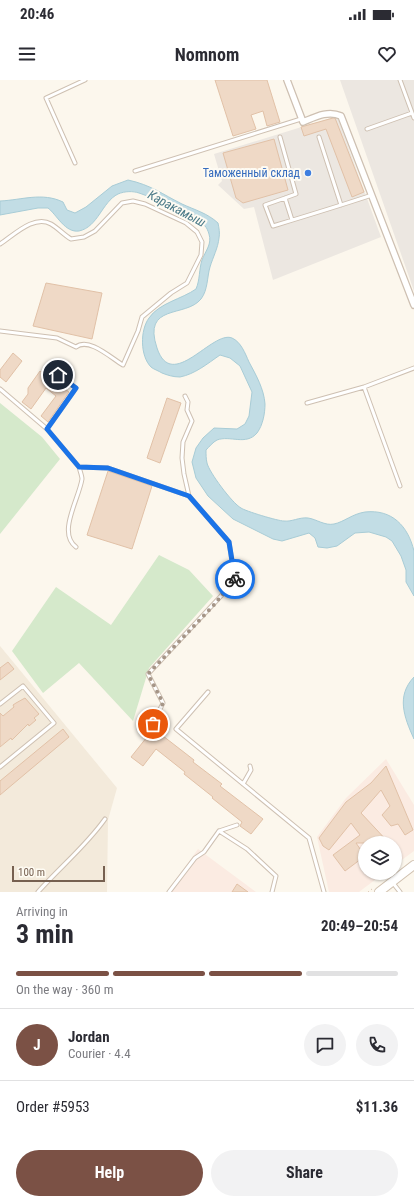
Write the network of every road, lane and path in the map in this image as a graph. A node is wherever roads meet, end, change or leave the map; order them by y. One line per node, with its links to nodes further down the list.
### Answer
1 (85, 80): 10 (lane)
2 (287, 80): 6 (street)
3 (400, 80): 4 (lane)
4 (412, 112): 5 (lane); 7 (lane)
5 (414, 118)
6 (301, 119): 11 (lane); 12 (street)
7 (366, 129)
8 (280, 137): 13 (lane)
9 (319, 137): 14 (lane)
10 (75, 163)
11 (135, 171)
12 (372, 195): 14 (lane); 17 (street)
13 (285, 198): 15 (lane); 15 (lane)
14 (341, 205): 15 (lane)
15 (292, 220)
16 (0, 244): 18 (lane)
17 (414, 305)
18 (0, 330)
19 (414, 368): 21 (lane)
20 (58, 375): 25 (lane)
21 (364, 387): 24 (lane); 27 (lane)
22 (0, 389): 25 (lane)
23 (185, 396): 28 (lane)
24 (307, 404)
25 (47, 429): 26 (lane)
26 (79, 467): 28 (lane); 29 (lane)
27 (400, 486)
28 (189, 496): 32 (lane)
29 (76, 547)
30 (208, 692): 35 (lane)
31 (0, 704): 34 (lane)
32 (148, 734)
33 (250, 766): 35 (lane)
34 (0, 767)
35 (243, 784): 44 (lane)
36 (105, 819): 41 (lane)
37 (237, 825): 38 (lane)
38 (219, 831): 42 (lane); 43 (lane)
39 (414, 866): 40 (main road)
40 (392, 882): 45 (main road); 46 (lane)
41 (38, 892)
42 (170, 892)
43 (272, 892)
44 (324, 892)
45 (379, 892)
46 (400, 892)

